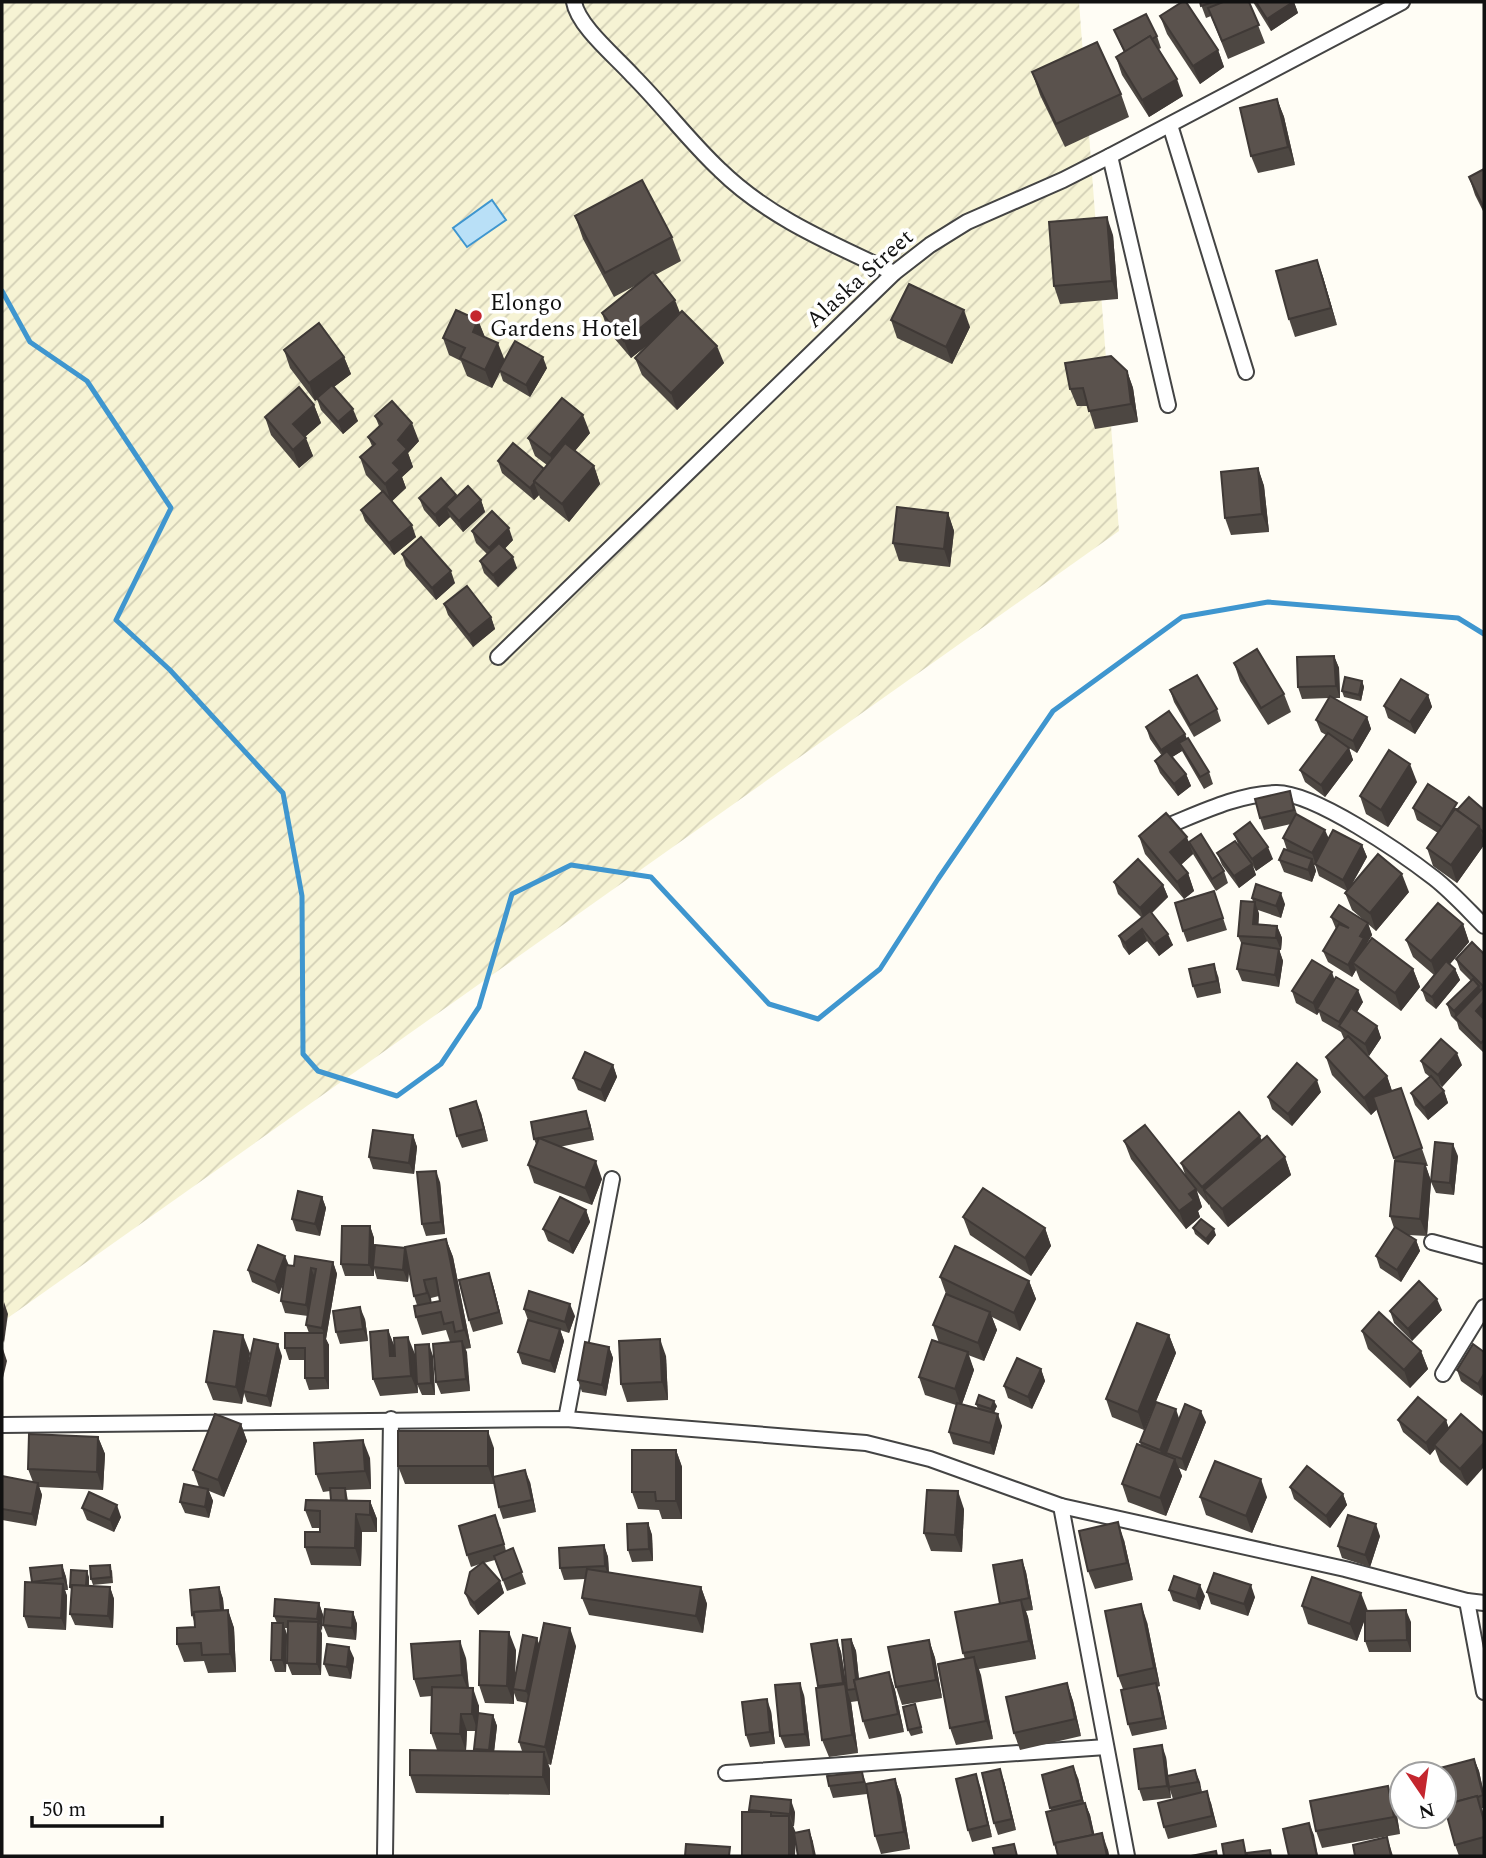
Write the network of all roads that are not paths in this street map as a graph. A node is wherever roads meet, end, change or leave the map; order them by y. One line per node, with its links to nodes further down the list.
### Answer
1 (574, 2): 5 (street)
2 (1402, 2): 3 (street, Alaska Street)
3 (1170, 125): 4 (street, Alaska Street); 6 (street)
4 (1110, 156): 5 (street, Alaska Street); 7 (street)
5 (894, 273): 8 (street, Alaska Street)
6 (1246, 372)
7 (1168, 405)
8 (498, 657)
9 (1146, 834): 10 (street)
10 (1484, 926)
11 (611, 1179): 17 (street)
12 (1432, 1242): 13 (street)
13 (1484, 1256)
14 (1484, 1307): 15 (street)
15 (1443, 1374)
16 (391, 1419): 17 (street); 18 (street); 25 (street)
17 (566, 1419): 19 (street)
18 (2, 1425)
19 (1061, 1506): 20 (street); 23 (street)
20 (1467, 1601): 21 (street); 22 (street)
21 (1484, 1603)
22 (1484, 1692)
23 (1106, 1747): 24 (street); 26 (street)
24 (726, 1773)
25 (386, 1856)
26 (1127, 1856)

